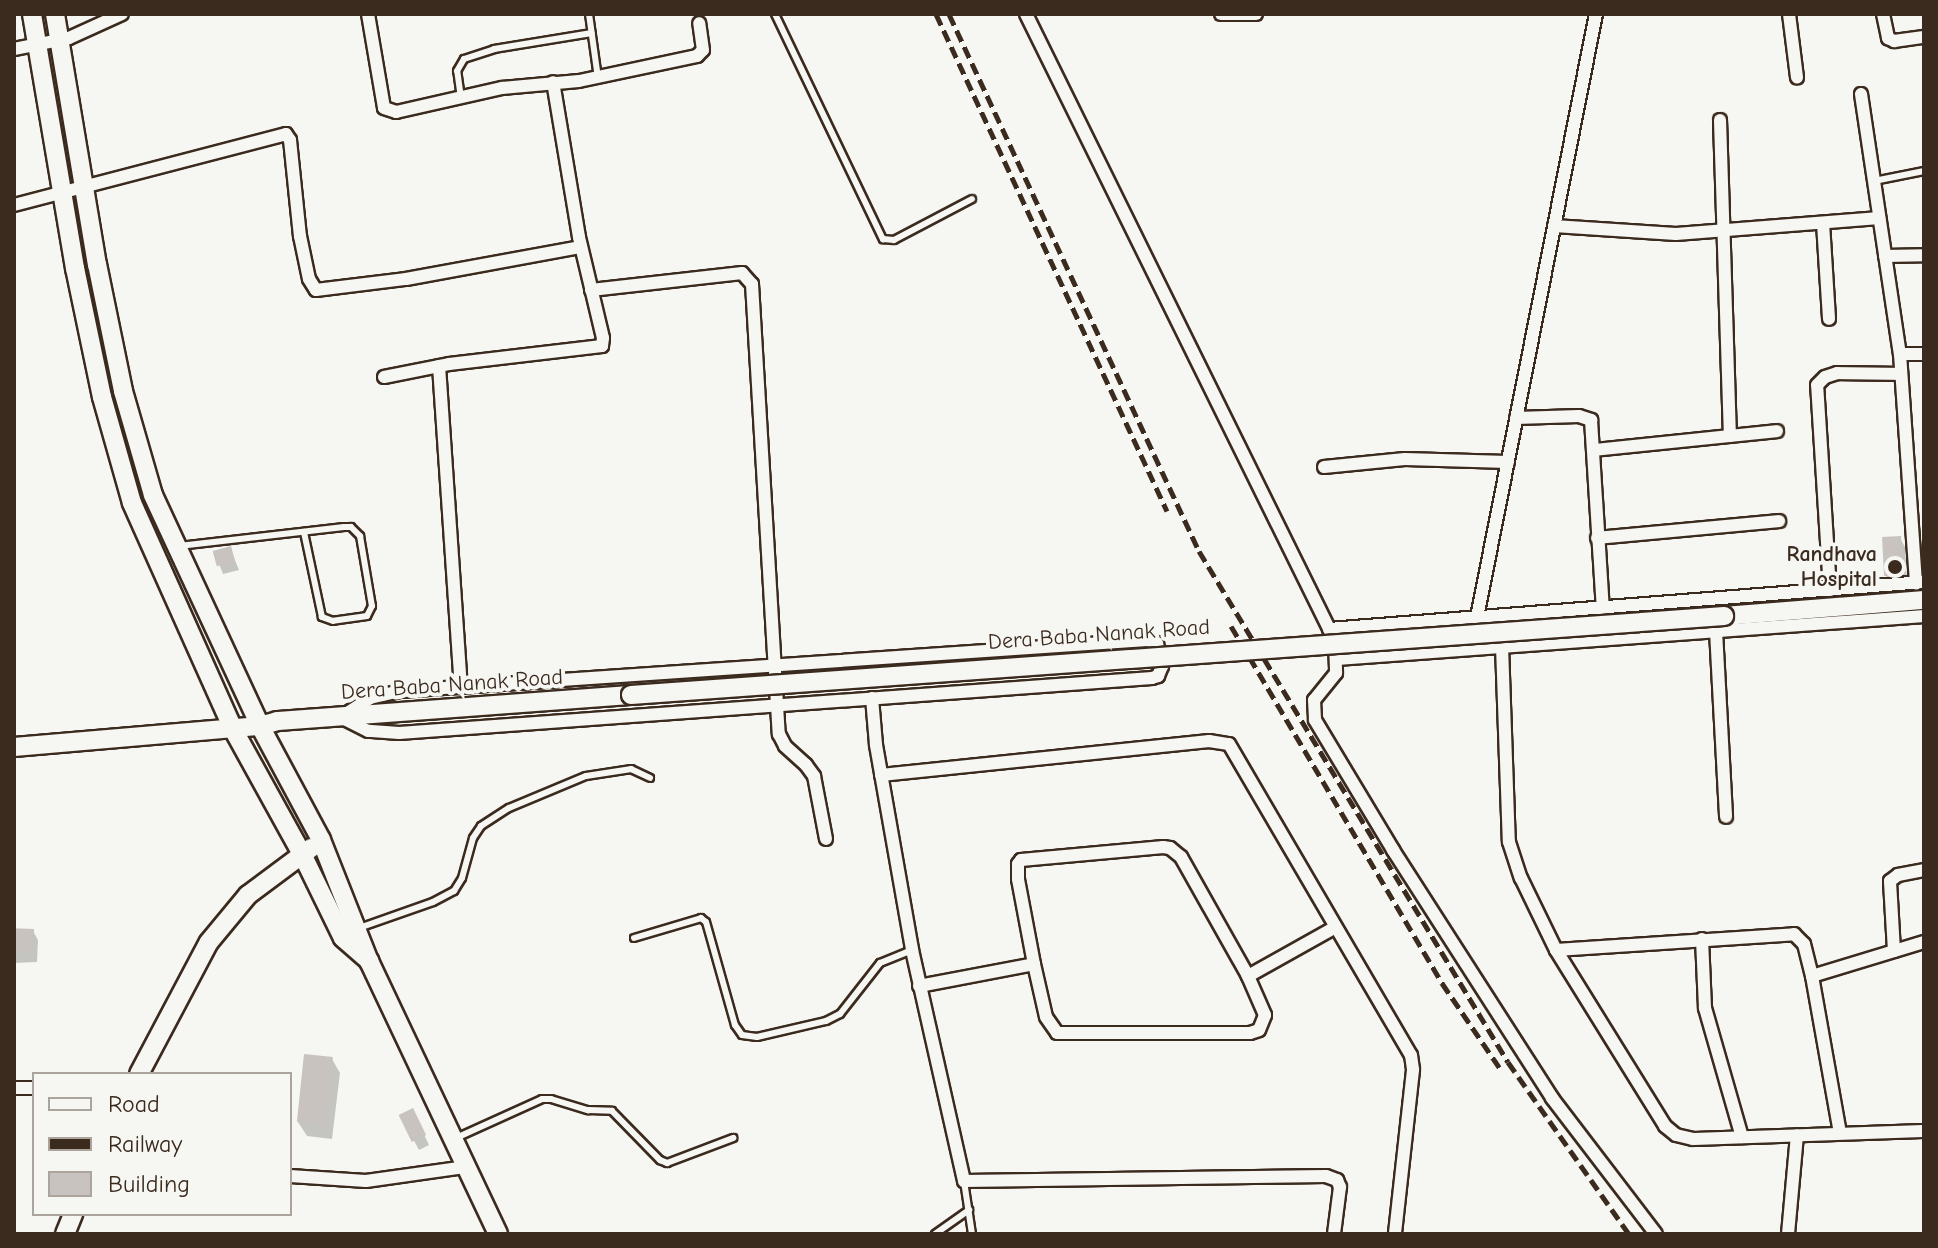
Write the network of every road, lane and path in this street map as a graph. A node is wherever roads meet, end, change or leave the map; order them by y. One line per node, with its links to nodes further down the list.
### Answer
1 (32, 14): 17 (main road)
2 (55, 14): 16 (main road)
3 (122, 14): 16 (street)
4 (368, 14): 23 (street)
5 (589, 14): 14 (lane)
6 (775, 14): 29 (lane)
7 (1026, 14): 60 (street)
8 (1221, 14): 9 (street)
9 (1256, 14)
10 (1596, 14): 33 (street)
11 (1789, 14): 19 (street)
12 (1883, 14): 15 (street)
13 (699, 23): 20 (street)
14 (592, 33): 20 (lane); 23 (lane)
15 (1924, 37)
16 (60, 41): 17 (street); 27 (main road)
17 (38, 45): 18 (street); 28 (main road)
18 (14, 49)
19 (1797, 77)
20 (598, 78): 21 (street)
21 (553, 82): 23 (street); 35 (street)
22 (1861, 94): 26 (street)
23 (461, 98)
24 (1720, 120): 34 (street)
25 (1924, 171): 26 (lane)
26 (1874, 181): 31 (street)
27 (84, 187): 28 (street); 35 (street); 54 (main road)
28 (62, 193): 30 (street); 71 (main road)
29 (972, 199)
30 (14, 205)
31 (1879, 218): 32 (street); 37 (street)
32 (1823, 223): 34 (street); 39 (street)
33 (1554, 226): 34 (street); 45 (street)
34 (1725, 231): 47 (street)
35 (581, 247): 38 (street)
36 (1924, 255): 37 (street)
37 (1885, 256): 40 (street)
38 (591, 290): 42 (street); 65 (street)
39 (1829, 319)
40 (1900, 354): 41 (street); 43 (street)
41 (1924, 354)
42 (439, 366): 44 (street); 66 (street)
43 (1901, 374): 55 (street); 56 (street)
44 (384, 377)
45 (1516, 418): 48 (street); 49 (street)
46 (1777, 431): 47 (street)
47 (1730, 436): 48 (street)
48 (1594, 450): 53 (street)
49 (1508, 462): 50 (street); 59 (street)
50 (1324, 467)
51 (1779, 521): 53 (street)
52 (304, 532): 52 (lane); 54 (lane)
53 (1597, 538): 57 (street)
54 (176, 547): 70 (main road)
55 (1921, 588): 56 (street); 69 (main road, Dera Baba Nanak Road, bridge)
56 (1830, 590): 57 (street)
57 (1603, 609): 59 (street)
58 (1924, 616): 61 (street)
59 (1477, 619): 60 (street); 63 (street)
60 (1329, 629): 64 (street)
61 (1716, 631): 62 (street); 76 (street)
62 (1502, 646): 63 (street); 87 (street)
63 (1471, 648): 64 (street)
64 (1337, 659): 110 (street)
65 (775, 665): 66 (street); 67 (street); 68 (street)
66 (461, 687): 69 (street)
67 (872, 698): 68 (street); 74 (street)
68 (778, 705): 69 (street); 77 (street)
69 (341, 717): 70 (main road, Dera Baba Nanak Road)
70 (264, 721): 71 (main road, Dera Baba Nanak Road); 78 (main road)
71 (230, 723): 72 (main road); 73 (main road); 79 (main road)
72 (14, 735)
73 (14, 747)
74 (881, 775): 82 (street); 86 (street)
75 (650, 778): 81 (lane)
76 (1726, 817)
77 (826, 839)
78 (321, 840): 79 (main road); 81 (main road)
79 (302, 854): 89 (main road); 94 (main road)
80 (1924, 870): 88 (street)
81 (359, 928): 89 (main road)
82 (1334, 928): 91 (street); 109 (street)
83 (634, 938): 86 (lane)
84 (1702, 939): 87 (street); 92 (street); 98 (street)
85 (1924, 942): 88 (street)
86 (912, 950): 93 (street)
87 (1556, 950): 98 (street)
88 (1894, 951): 92 (street)
89 (369, 961): 100 (main road)
90 (1034, 964): 91 (street); 91 (street); 93 (street)
91 (1248, 976)
92 (1812, 976): 96 (street)
93 (919, 986): 103 (street)
94 (140, 1072)
95 (1924, 1131): 96 (street)
96 (1840, 1133): 97 (street)
97 (1797, 1135): 98 (street); 111 (street)
98 (1742, 1137)
99 (733, 1138): 100 (lane)
100 (453, 1139): 105 (main road)
101 (459, 1168): 102 (street)
102 (292, 1176)
103 (964, 1181): 104 (lane); 108 (street)
104 (969, 1210): 106 (lane); 107 (lane)
105 (498, 1234)
106 (935, 1234)
107 (972, 1234)
108 (1334, 1234)
109 (1395, 1234)
110 (1656, 1234)
111 (1788, 1234)

